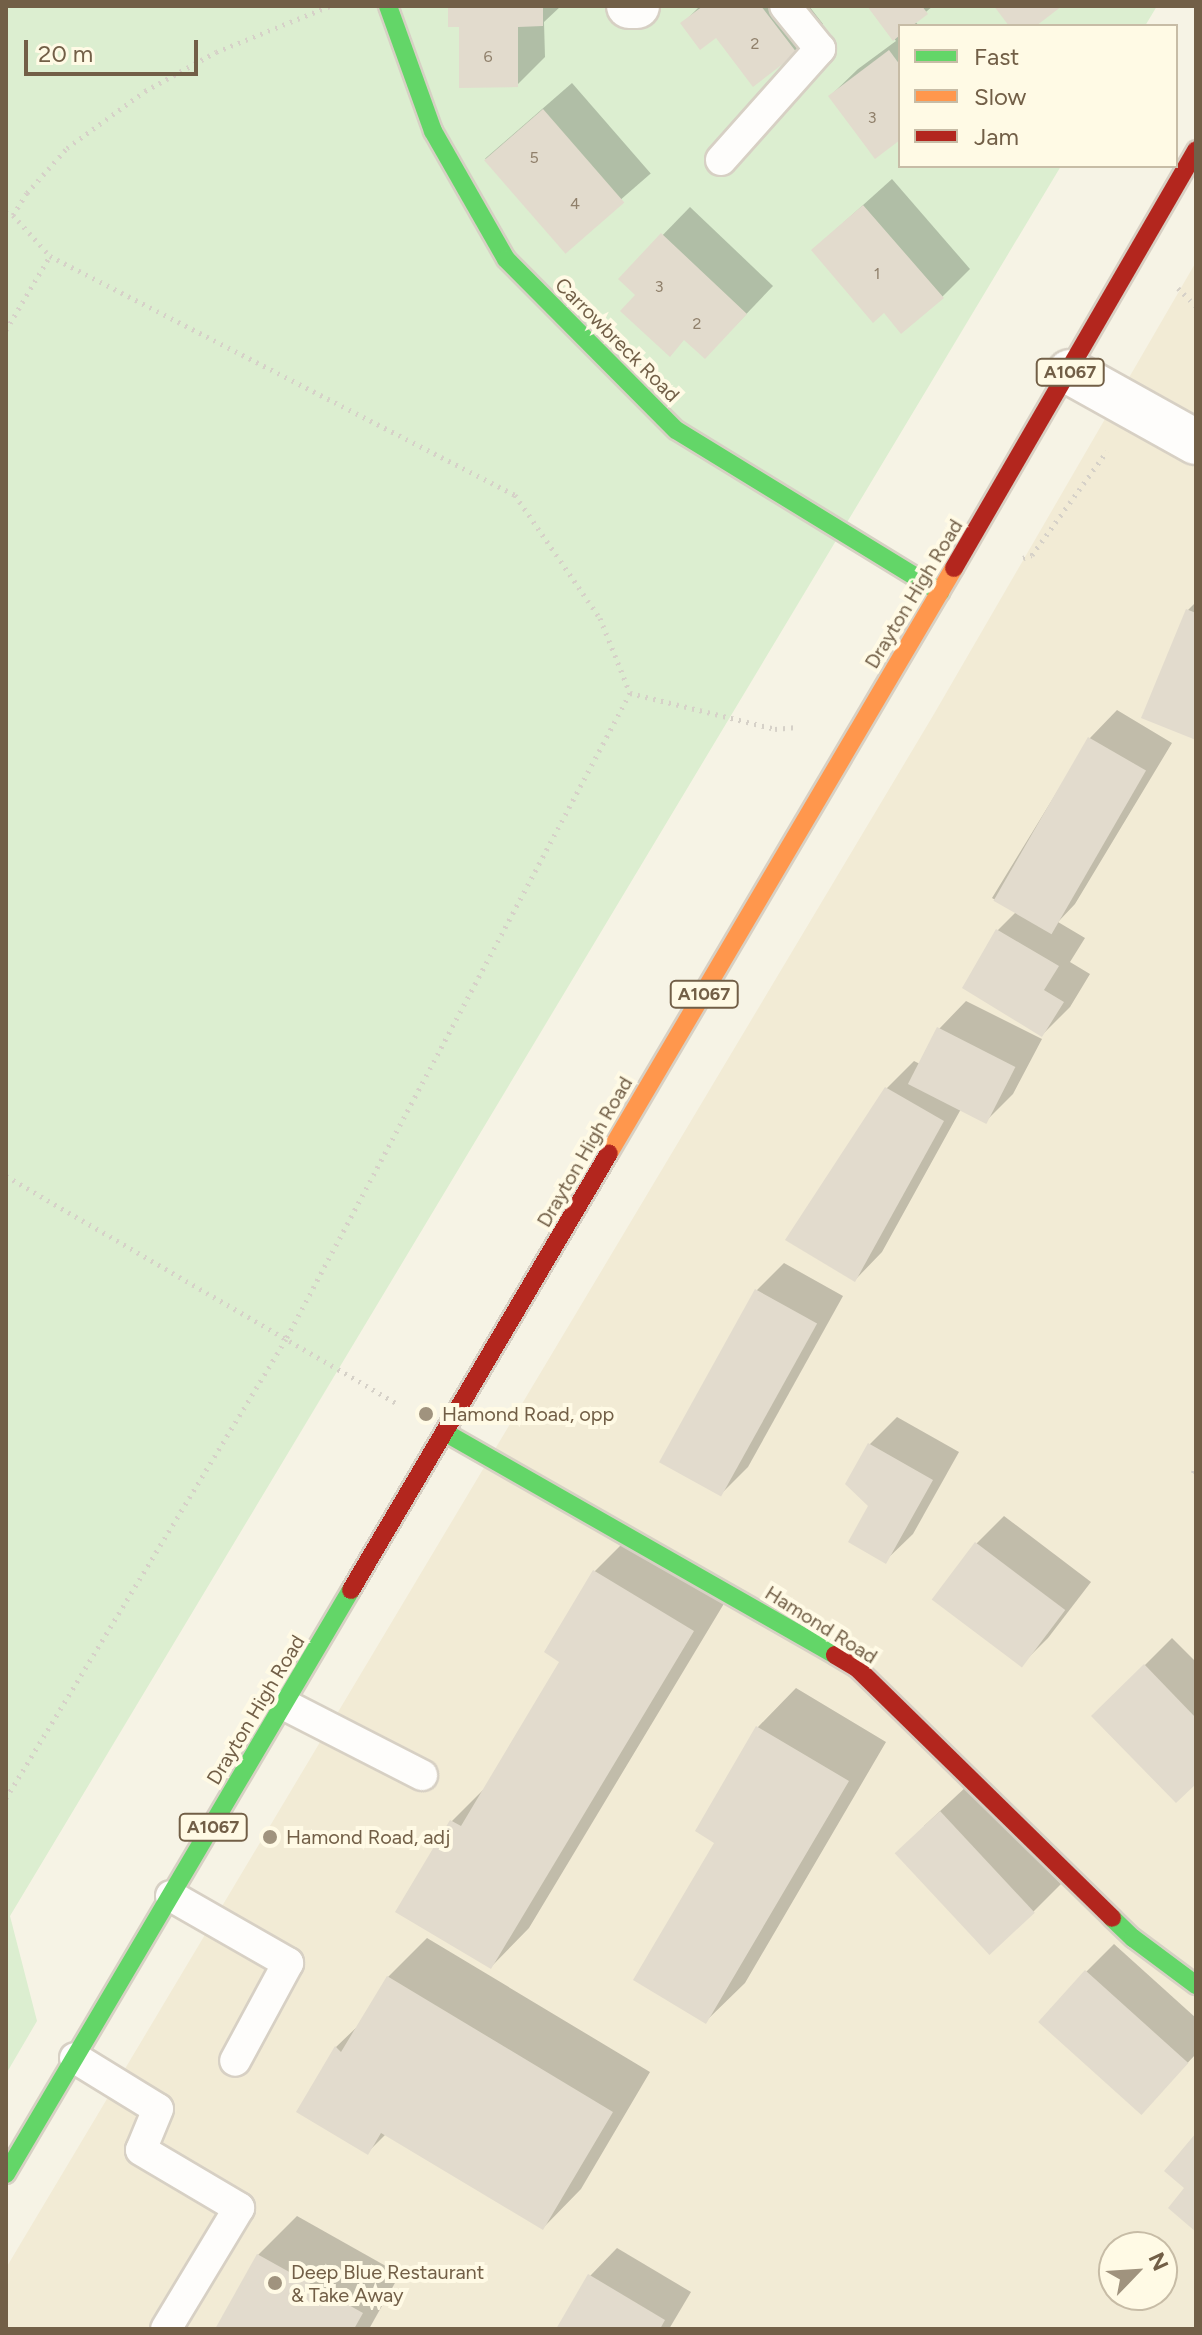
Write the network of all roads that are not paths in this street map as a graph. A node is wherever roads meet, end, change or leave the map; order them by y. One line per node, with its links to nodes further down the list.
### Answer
1 (388, 6): 9 (main road, Carrowbreck Road)
2 (629, 6): 3 (street)
3 (637, 6)
4 (785, 6): 6 (lane)
5 (1196, 150): 7 (main road, Drayton High Road / A1067)
6 (721, 160)
7 (1070, 372): 8 (street); 9 (main road, Drayton High Road / A1067)
8 (1196, 442)
9 (940, 592): 10 (main road, Drayton High Road / A1067)
10 (446, 1433): 11 (main road, Drayton High Road / A1067); 14 (main road, Hamond Road)
11 (285, 1705): 12 (lane); 13 (main road, Drayton High Road / A1067)
12 (422, 1775)
13 (171, 1896): 15 (main road, Drayton High Road / A1067); 16 (lane)
14 (1196, 1985)
15 (75, 2058): 17 (main road, Drayton High Road / A1067); 18 (lane)
16 (235, 2061)
17 (6, 2174)
18 (166, 2329)

